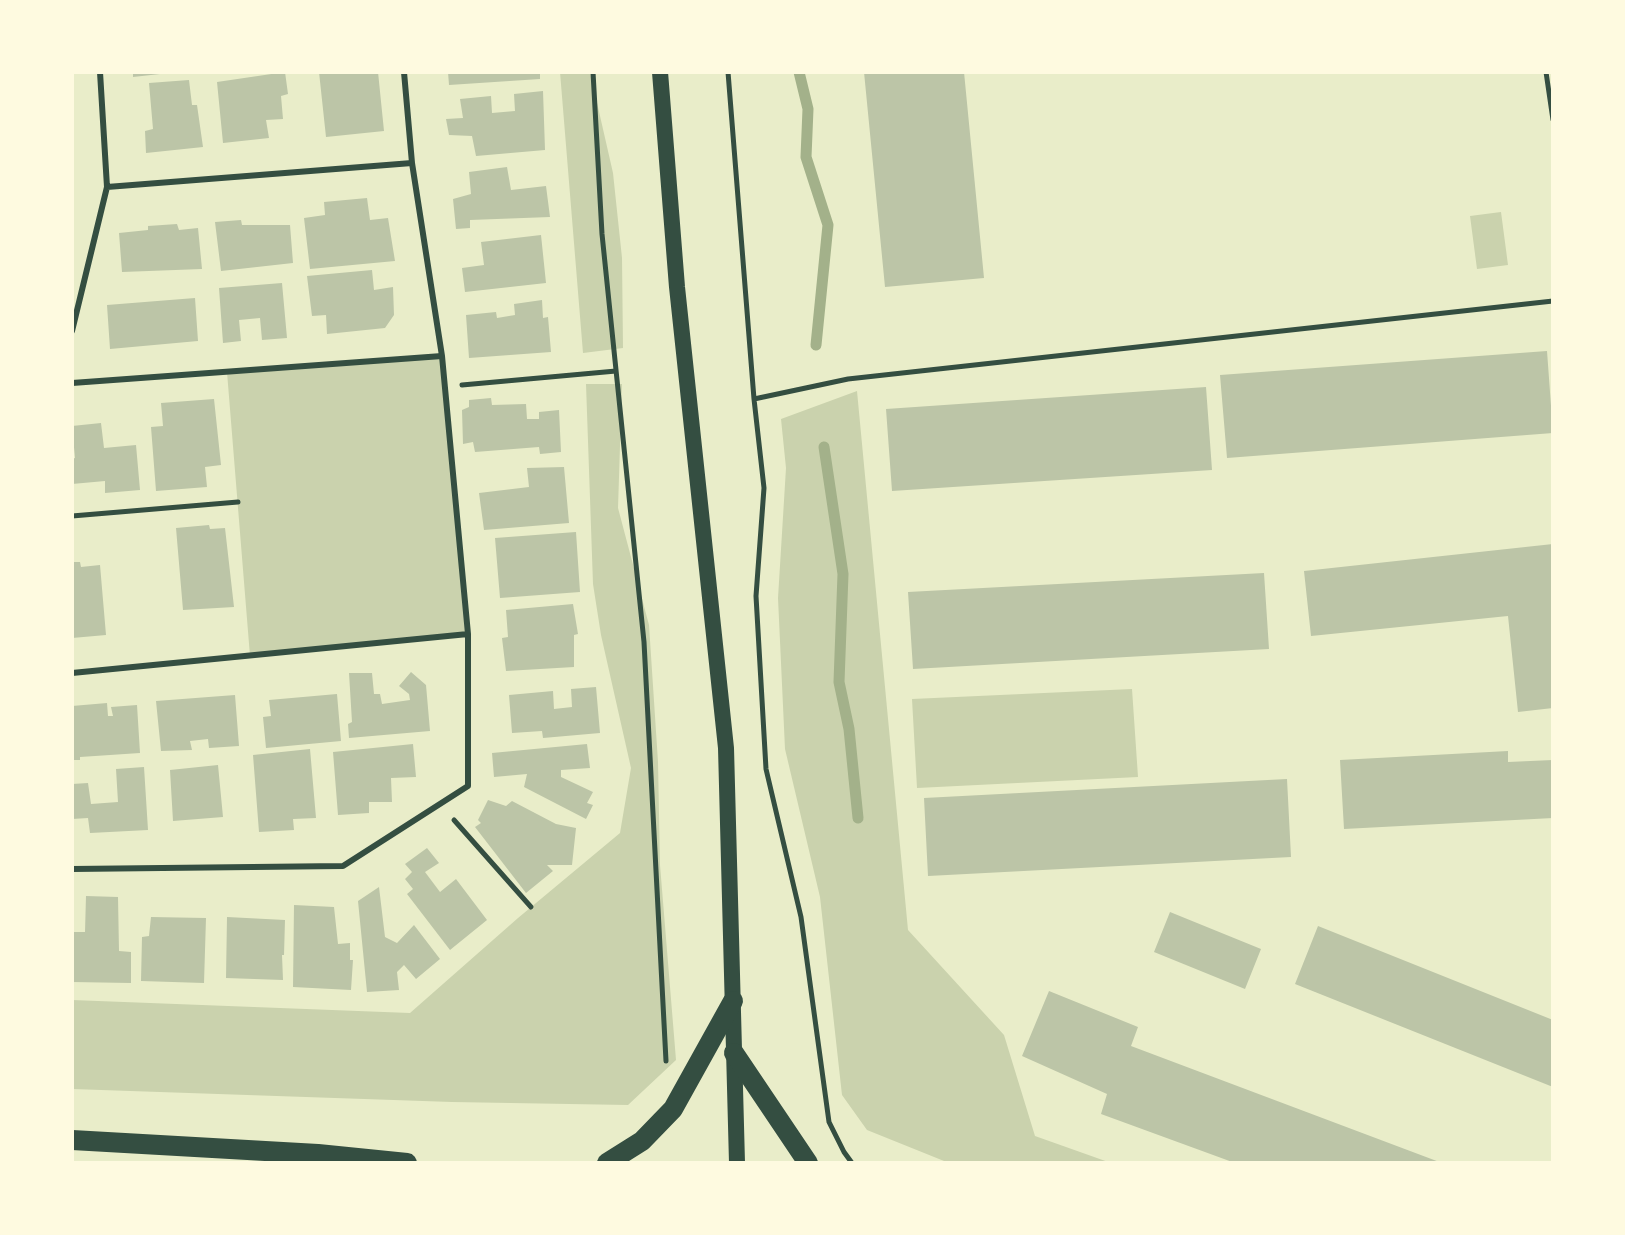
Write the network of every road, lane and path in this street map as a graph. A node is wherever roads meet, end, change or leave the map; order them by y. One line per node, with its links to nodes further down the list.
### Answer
1 (100, 72): 9 (lane)
2 (404, 72): 8 (lane)
3 (593, 72): 13 (path)
4 (660, 72): 24 (main road)
5 (728, 72): 16 (path)
6 (1546, 72): 7 (path)
7 (1553, 120)
8 (412, 163): 9 (lane); 12 (lane)
9 (107, 187): 11 (lane)
10 (1553, 301): 16 (path)
11 (72, 331)
12 (442, 356): 14 (lane); 19 (lane)
13 (616, 371): 15 (path); 26 (path)
14 (72, 383)
15 (457, 385)
16 (754, 399): 32 (path)
17 (238, 502): 18 (path)
18 (72, 516)
19 (468, 634): 20 (lane); 21 (lane)
20 (72, 673)
21 (440, 804): 22 (lane); 23 (path)
22 (72, 869)
23 (531, 907)
24 (733, 1001): 25 (main road); 29 (main road)
25 (734, 1053): 30 (main road); 31 (main road)
26 (665, 1073)
27 (72, 1140): 28 (main road)
28 (407, 1163)
29 (607, 1163)
30 (737, 1163)
31 (808, 1163)
32 (852, 1163)

